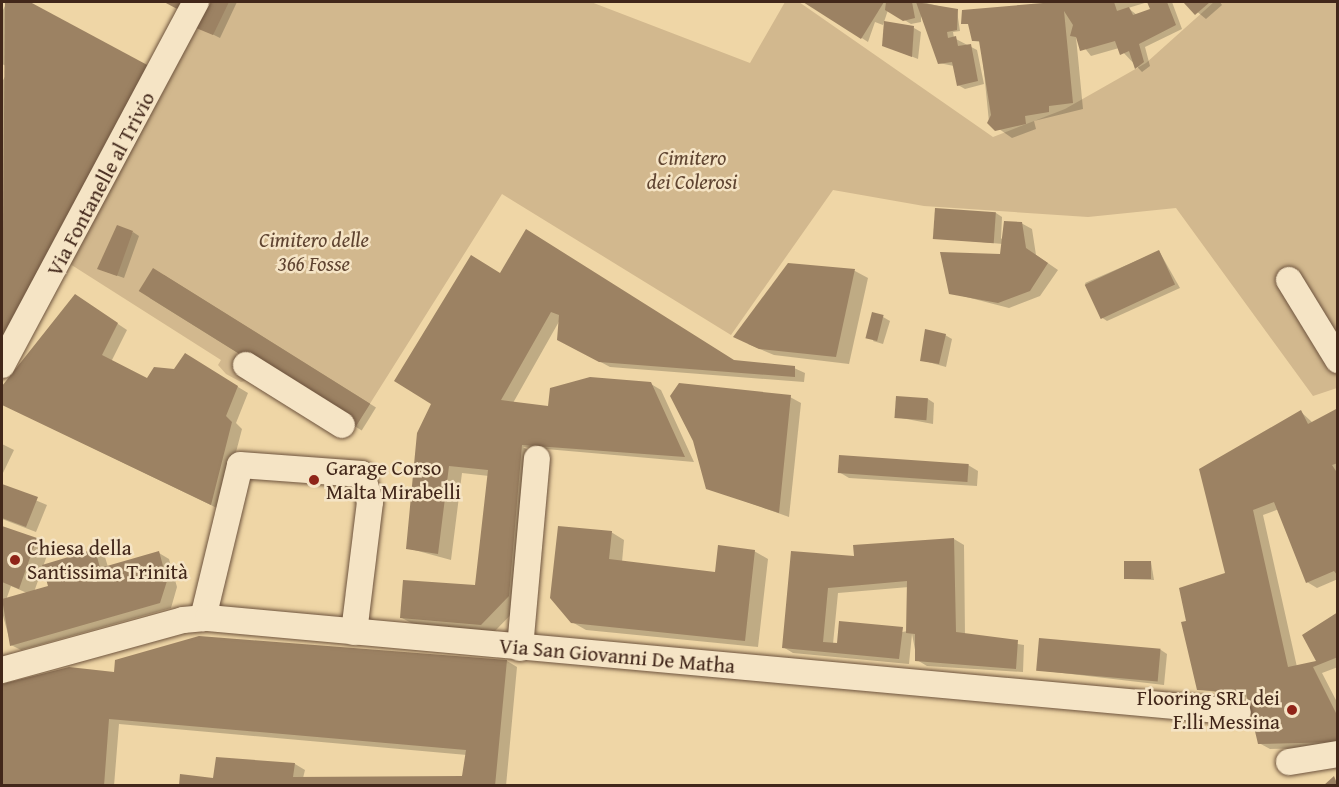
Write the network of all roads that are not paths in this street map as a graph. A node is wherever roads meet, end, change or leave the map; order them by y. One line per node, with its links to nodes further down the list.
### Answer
1 (196, 2): 4 (street, Via Fontanelle al Trivio)
2 (1289, 280): 3 (street)
3 (1338, 360)
4 (2, 365)
5 (246, 365): 6 (street)
6 (342, 425)
7 (537, 459): 10 (street)
8 (203, 618): 9 (street, Via San Giovanni De Matha); 9 (street); 11 (street, Via San Giovanni De Matha)
9 (354, 632): 10 (street, Via San Giovanni De Matha)
10 (520, 648): 12 (street, Via San Giovanni De Matha)
11 (2, 670)
12 (1238, 712)
13 (1338, 754): 14 (street)
14 (1289, 762)

